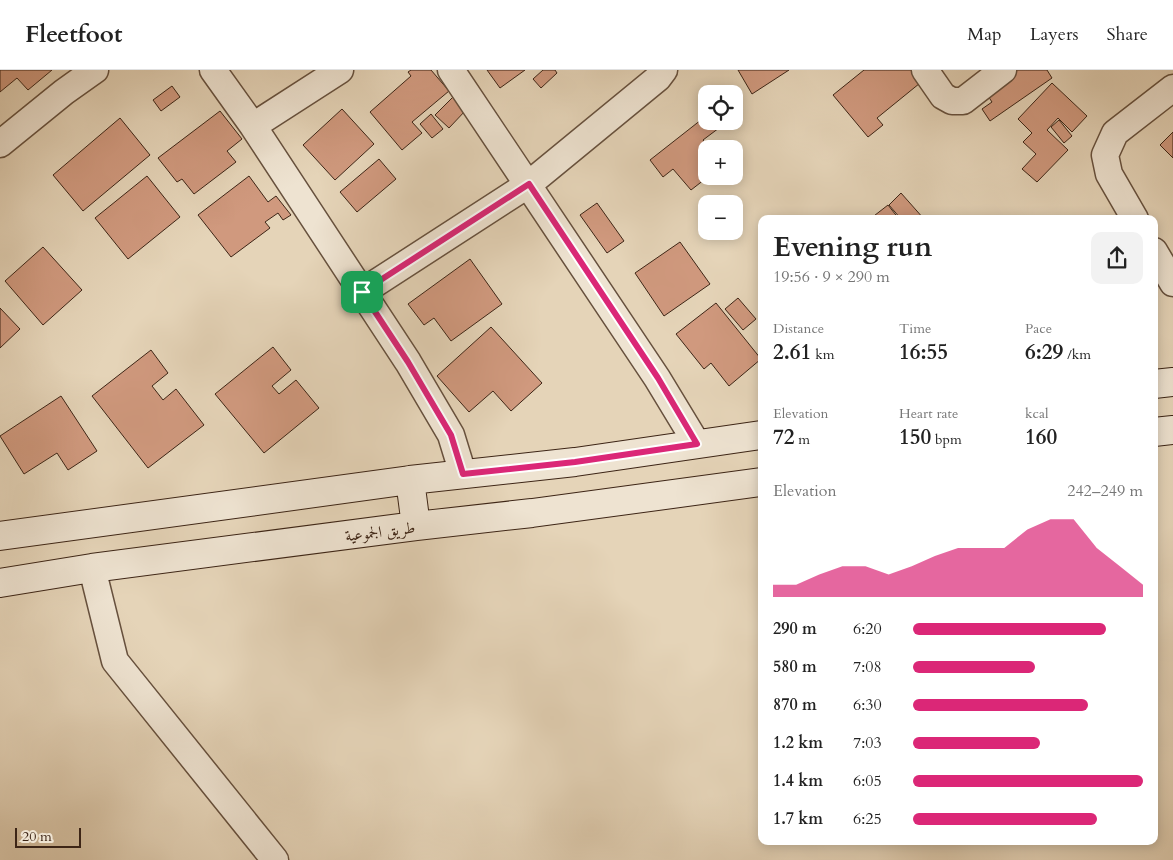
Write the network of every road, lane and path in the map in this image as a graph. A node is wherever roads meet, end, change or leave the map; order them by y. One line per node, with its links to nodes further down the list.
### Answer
1 (95, 70): 10 (street)
2 (213, 70): 9 (street)
3 (340, 70): 9 (street)
4 (451, 70): 11 (street)
5 (664, 70): 11 (street)
6 (925, 70): 7 (street)
7 (1003, 70)
8 (1173, 88): 12 (street)
9 (253, 126): 15 (street)
10 (0, 144)
11 (529, 184): 15 (street); 21 (street)
12 (1133, 215)
13 (1158, 257): 14 (street)
14 (1173, 283)
15 (362, 292): 22 (street)
16 (1173, 382): 17 (main road)
17 (1158, 384)
18 (1173, 430): 19 (main road)
19 (1158, 432)
20 (758, 435): 21 (main road)
21 (697, 444): 22 (main road)
22 (463, 474): 23 (main road)
23 (410, 480): 25 (main road); 26 (main road)
24 (758, 482): 25 (main road, طريق الجموعية)
25 (416, 526): 27 (main road, طريق الجموعية)
26 (0, 536)
27 (92, 568): 28 (main road, طريق الجموعية); 29 (street)
28 (0, 583)
29 (275, 860)

